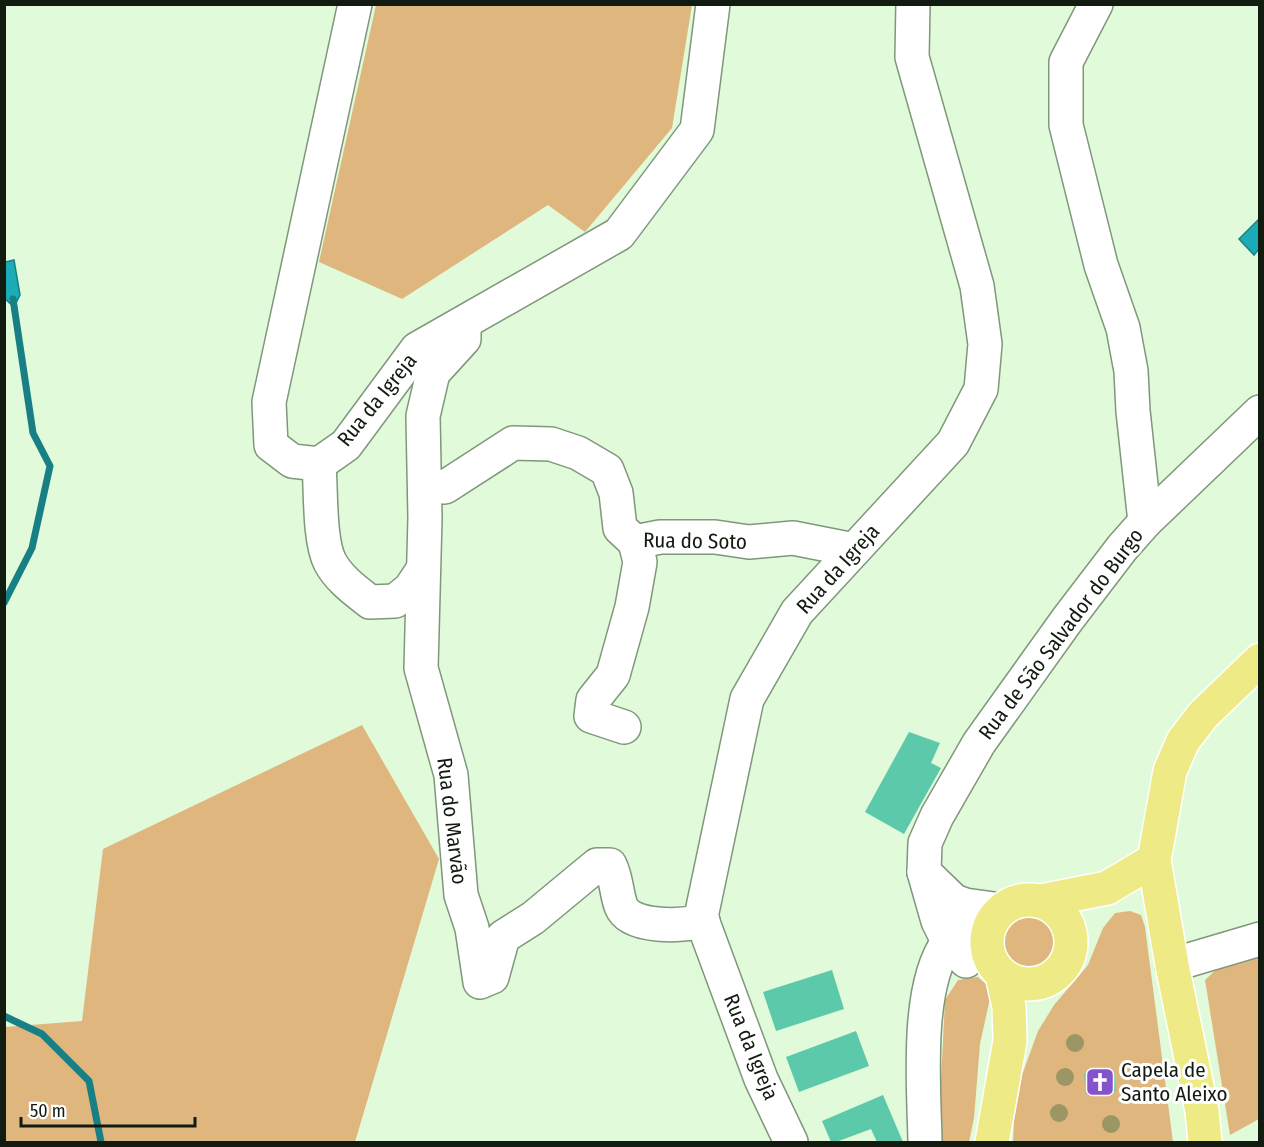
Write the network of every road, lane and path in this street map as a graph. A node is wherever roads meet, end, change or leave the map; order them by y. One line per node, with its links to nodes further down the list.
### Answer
1 (355, 4): 7 (street, Rua da Igreja)
2 (713, 4): 5 (street, Rua da Igreja)
3 (913, 4): 11 (street, Rua da Igreja)
4 (1096, 4): 9 (street, Rua de São Salvador do Burgo)
5 (464, 323): 7 (street, Rua da Igreja); 8 (street, Rua do Marvão)
6 (1260, 412): 9 (street)
7 (319, 464): 12 (street)
8 (425, 485): 10 (street, Rua do Soto); 12 (street, Rua do Marvão)
9 (1145, 522): 16 (street, Rua de São Salvador do Burgo)
10 (635, 542): 11 (street, Rua do Soto); 14 (street)
11 (854, 550): 20 (street, Rua da Igreja)
12 (422, 571): 20 (street, Rua do Marvão)
13 (1260, 660): 15 (main road)
14 (624, 727)
15 (1155, 860): 17 (main road); 24 (main road)
16 (924, 872): 19 (street); 23 (street, Rua de São Salvador do Burgo)
17 (1107, 888): 18 (main road); 21 (main road)
18 (1041, 902): 19 (main road); 21 (main road)
19 (995, 917): 23 (main road)
20 (703, 921): 29 (street, Rua da Igreja)
21 (1071, 939): 25 (main road)
22 (1260, 939): 24 (street)
23 (976, 959): 25 (main road); 26 (main road); 30 (street)
24 (1172, 965): 27 (main road)
25 (1050, 978): 26 (main road)
26 (1010, 1041): 28 (main road)
27 (1203, 1127)
28 (995, 1136)
29 (791, 1143)
30 (926, 1143)

